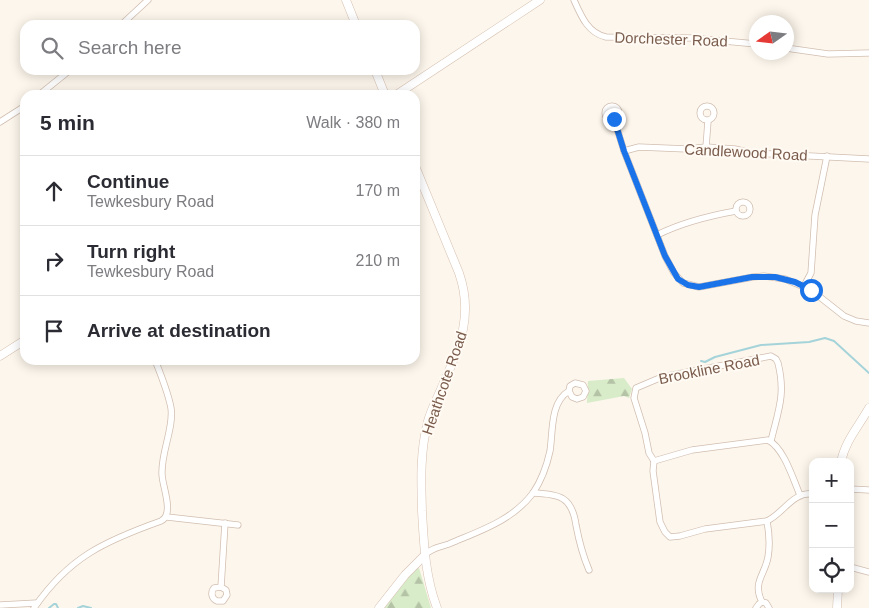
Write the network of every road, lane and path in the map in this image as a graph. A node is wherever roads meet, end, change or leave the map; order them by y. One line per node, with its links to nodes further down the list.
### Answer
1 (148, 0): 5 (street)
2 (346, 0): 6 (street)
3 (540, 0): 14 (street)
4 (574, 0): 7 (street, Dorchester Road)
5 (126, 20)
6 (354, 20)
7 (749, 43)
8 (794, 49): 9 (street)
9 (869, 53)
10 (64, 75): 12 (street)
11 (377, 75): 13 (street)
12 (45, 90)
13 (383, 90)
14 (404, 90)
15 (20, 109): 18 (street)
16 (614, 119): 20 (street)
17 (708, 121): 19 (street)
18 (0, 122)
19 (706, 148): 20 (street, Candlewood Road); 21 (street, Candlewood Road)
20 (624, 151): 25 (street)
21 (827, 156): 22 (street, Candlewood Road); 26 (street)
22 (869, 159)
23 (420, 178): 45 (street, Heathcote Road)
24 (736, 211): 25 (street)
25 (657, 235): 26 (street)
26 (804, 286): 27 (street)
27 (869, 324)
28 (20, 343): 29 (street)
29 (1, 353)
30 (157, 365): 41 (street)
31 (569, 391): 38 (street)
32 (869, 408): 34 (street)
33 (771, 441): 35 (street); 35 (street, Brookline Road); 40 (street)
34 (841, 458)
35 (654, 461): 42 (street)
36 (854, 489): 37 (street)
37 (869, 490)
38 (533, 493): 45 (street); 47 (street)
39 (809, 494): 40 (street)
40 (800, 495): 42 (street)
41 (166, 517): 43 (street); 53 (street)
42 (767, 521): 51 (street)
43 (225, 523): 44 (street); 49 (street)
44 (238, 525)
45 (425, 555): 54 (street); 55 (street, Heathcote Road)
46 (854, 568): 48 (street)
47 (589, 570)
48 (869, 572)
49 (221, 587)
50 (838, 593): 58 (street)
51 (762, 602): 56 (street); 57 (street)
52 (0, 605): 53 (street)
53 (36, 606)
54 (379, 608)
55 (437, 608)
56 (756, 608)
57 (769, 608)
58 (837, 608)

